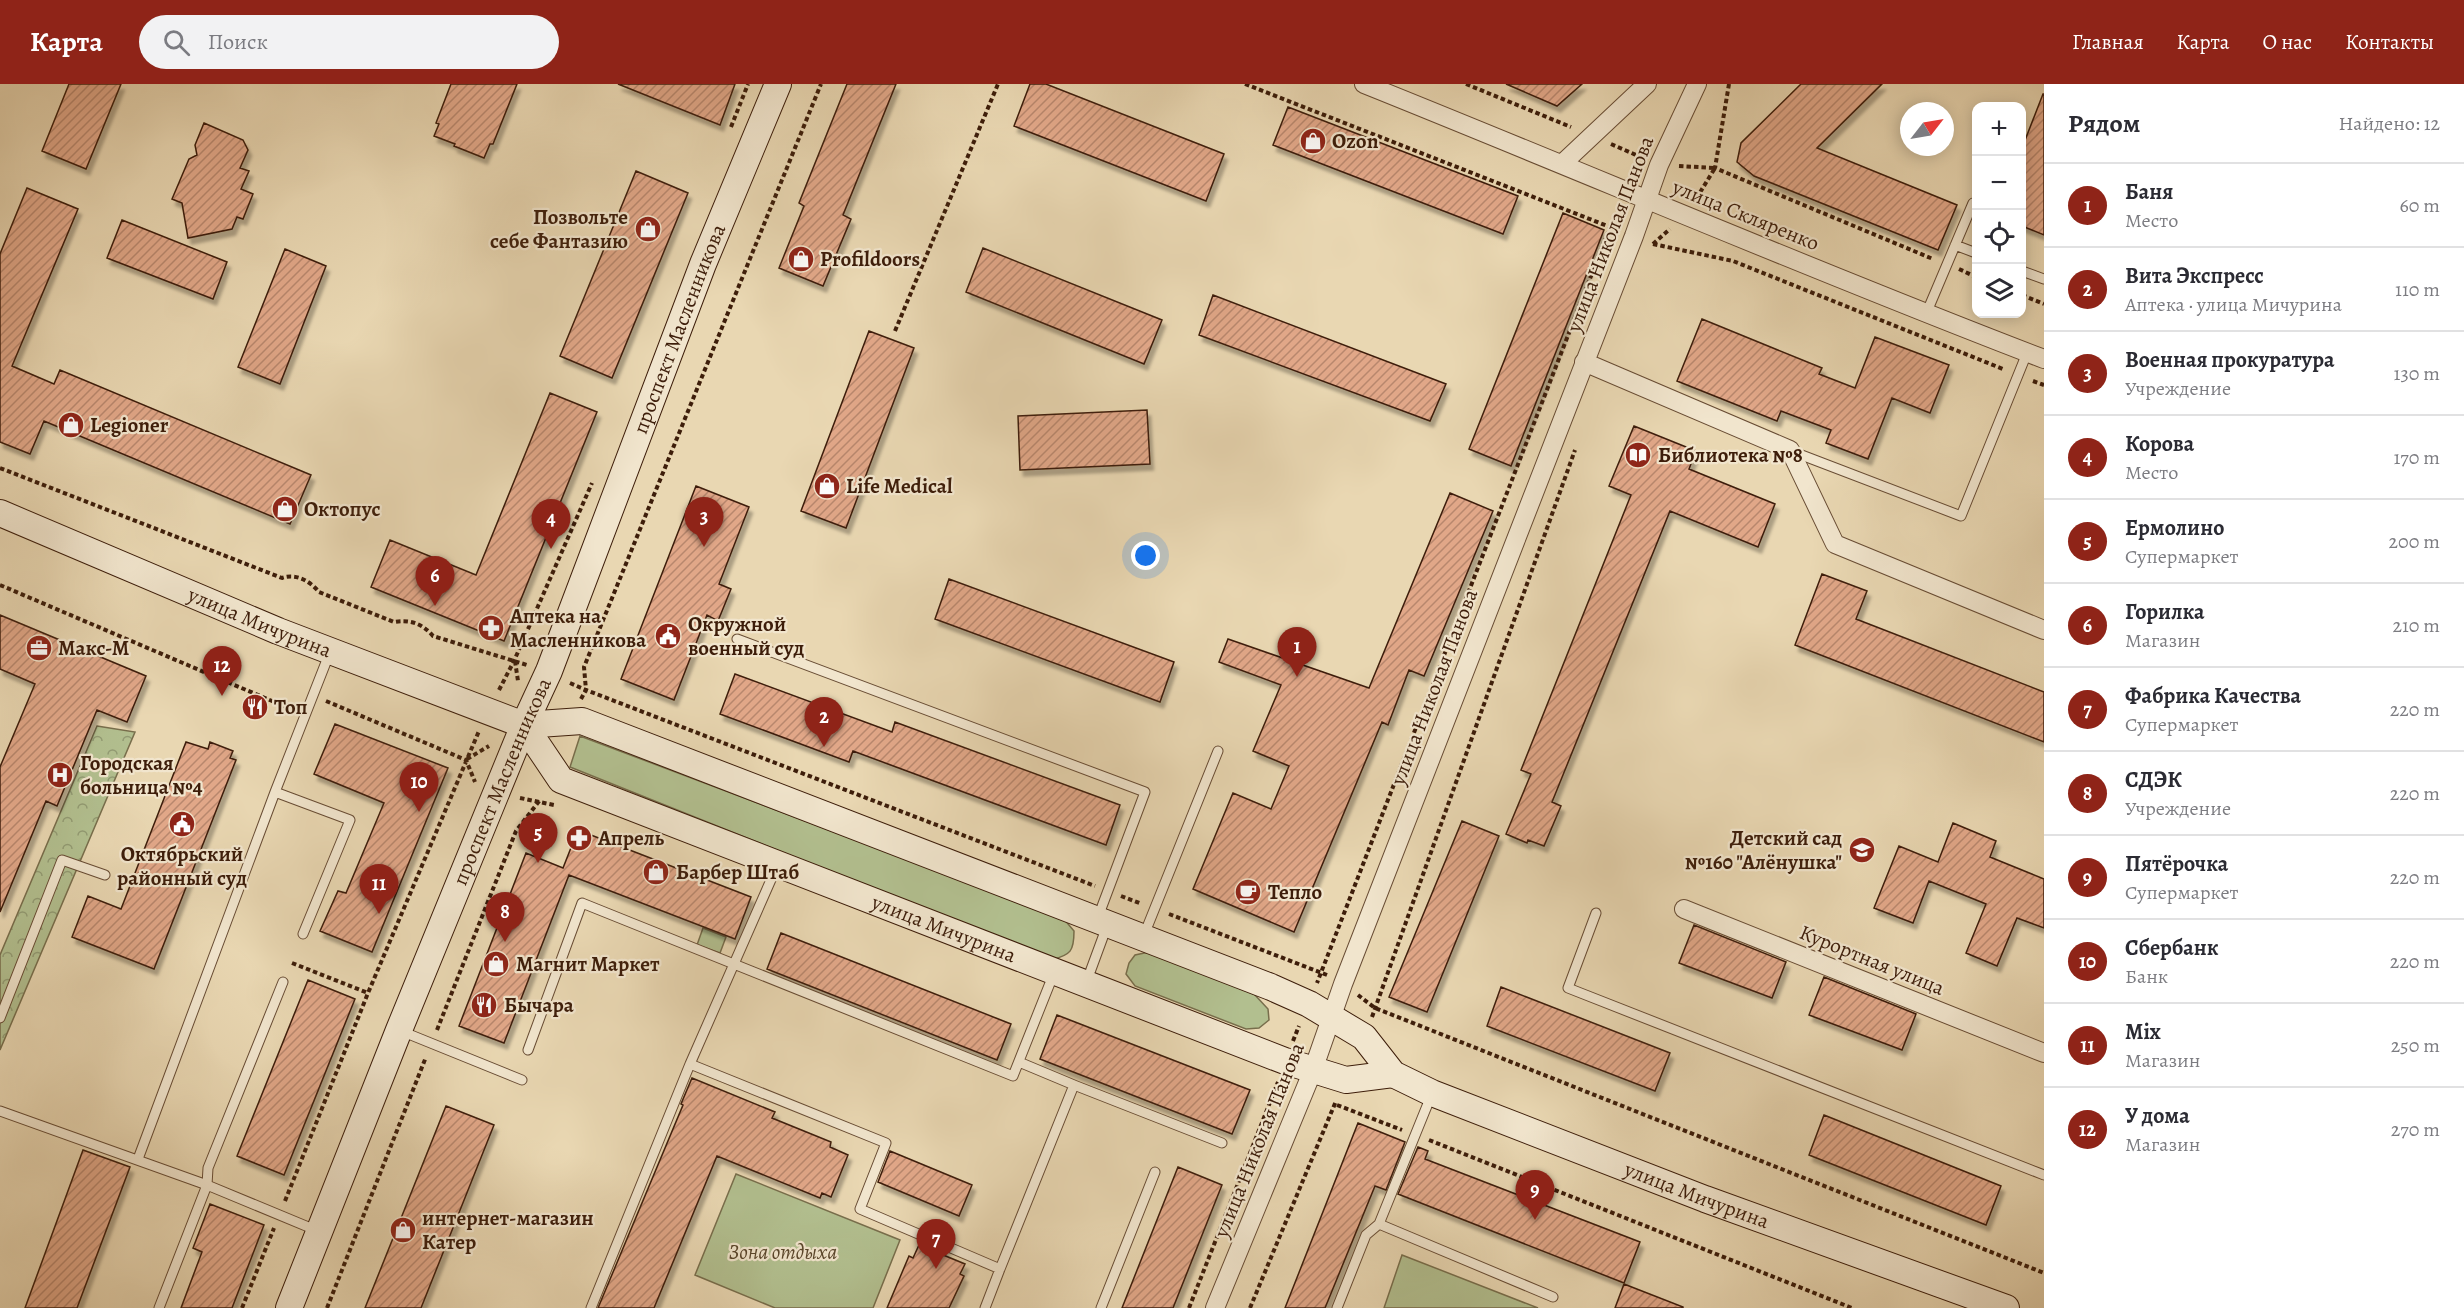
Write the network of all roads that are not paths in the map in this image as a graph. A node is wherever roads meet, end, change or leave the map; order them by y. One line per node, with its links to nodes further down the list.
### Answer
1 (778, 84): 20 (main road, проспект Масленникова)
2 (1364, 84): 5 (street, улица Скляренко)
3 (1647, 84): 5 (street, улица Николая Панова)
4 (1697, 84): 6 (street, улица Николая Панова)
5 (1563, 164): 6 (street, улица Скляренко)
6 (1647, 199): 12 (street, улица Скляренко); 14 (street, улица Николая Панова)
7 (1972, 205): 8 (lane)
8 (1955, 245): 9 (lane); 12 (lane)
9 (1972, 251)
10 (2026, 272): 11 (lane)
11 (2044, 279)
12 (1926, 314): 13 (street, улица Скляренко)
13 (2036, 356): 15 (lane)
14 (1584, 362): 15 (street); 35 (street, улица Николая Панова)
15 (1790, 450): 17 (street)
16 (0, 513): 19 (main road, улица Мичурина)
17 (2044, 630)
18 (737, 639): 27 (lane)
19 (330, 652): 20 (main road, улица Мичурина); 22 (lane)
20 (524, 725): 23 (main road, улица Мичурина); 27 (main road, улица Мичурина); 36 (main road, проспект Масленникова)
21 (1218, 751): 29 (lane)
22 (275, 792): 28 (lane); 48 (lane)
23 (777, 864): 30 (lane); 31 (main road, улица Мичурина)
24 (105, 874): 34 (lane)
25 (1684, 909): 38 (street, Курортная улица)
26 (1596, 913): 50 (lane)
27 (1102, 921): 29 (main road, улица Мичурина); 33 (lane)
28 (303, 934)
29 (1143, 937): 35 (main road, улица Мичурина)
30 (736, 963): 37 (lane); 39 (lane); 40 (lane)
31 (1054, 971): 33 (main road, улица Мичурина); 39 (lane)
32 (283, 982): 51 (lane)
33 (1086, 983): 41 (main road, улица Мичурина)
34 (0, 1018)
35 (1332, 1018): 41 (street, улица Николая Панова); 42 (main road, улица Мичурина)
36 (399, 1030): 43 (lane); 53 (main road, проспект Масленникова)
37 (528, 1050)
38 (2044, 1053)
39 (1019, 1062): 44 (lane)
40 (690, 1064): 54 (lane); 58 (lane)
41 (1313, 1070): 42 (main road, улица Мичурина); 61 (street, улица Николая Панова)
42 (1393, 1074): 45 (main road, улица Мичурина)
43 (522, 1080)
44 (1074, 1084): 47 (lane); 54 (lane)
45 (1432, 1094): 52 (lane); 63 (main road, улица Мичурина)
46 (0, 1112): 48 (lane)
47 (1222, 1143)
48 (138, 1159): 51 (lane)
49 (1155, 1173): 60 (lane)
50 (2044, 1175)
51 (207, 1185): 53 (lane); 56 (lane)
52 (1379, 1224): 55 (lane); 62 (lane)
53 (320, 1231): 57 (main road, проспект Масленникова)
54 (1000, 1269): 59 (lane)
55 (1553, 1297)
56 (159, 1308)
57 (289, 1308)
58 (591, 1308)
59 (985, 1308)
60 (1101, 1308)
61 (1215, 1308)
62 (1337, 1308)
63 (2006, 1308)

